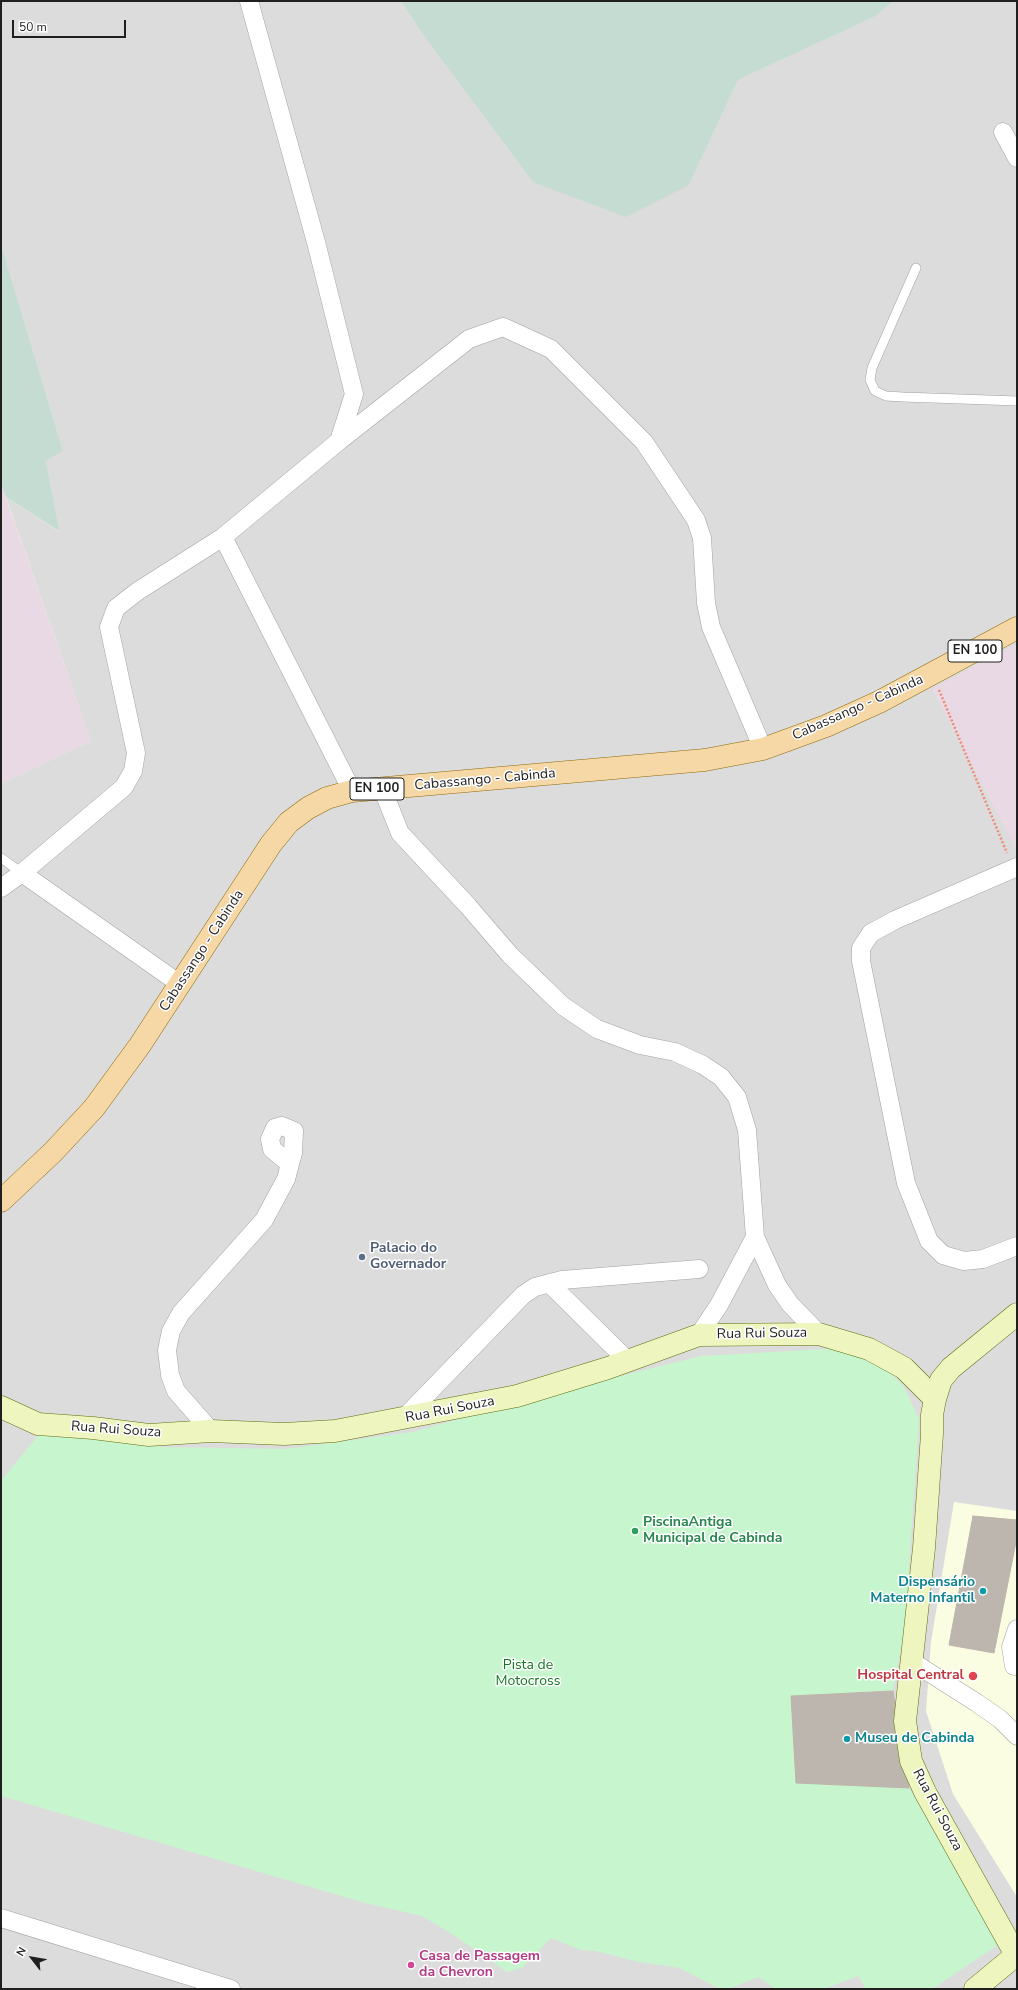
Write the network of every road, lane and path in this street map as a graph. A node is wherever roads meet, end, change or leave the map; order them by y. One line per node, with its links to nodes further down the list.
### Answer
1 (249, 1): 6 (street)
2 (1003, 132): 3 (street)
3 (1017, 158)
4 (916, 268): 5 (lane)
5 (1017, 401)
6 (339, 441): 7 (street); 10 (street)
7 (223, 537): 12 (street); 15 (street)
8 (1017, 628): 9 (main road, Cabassango - Cabinda / EN 100)
9 (933, 674): 10 (main road, Cabassango - Cabinda / EN 100); 14 (path)
10 (763, 749): 11 (main road, Cabassango - Cabinda / EN 100)
11 (382, 788): 12 (main road, Cabassango - Cabinda / EN 100); 20 (street)
12 (352, 791): 17 (main road, Cabassango - Cabinda / EN 100)
13 (1, 858): 15 (lane)
14 (1014, 868): 21 (street)
15 (22, 873): 16 (street); 17 (street)
16 (1, 888)
17 (180, 984): 19 (main road, Cabassango - Cabinda / EN 100)
18 (290, 1164): 31 (street)
19 (1, 1201)
20 (755, 1237): 25 (street); 26 (street)
21 (1017, 1246)
22 (699, 1269): 23 (street)
23 (549, 1283): 27 (street); 30 (street)
24 (1017, 1314): 28 (street)
25 (819, 1334): 26 (street, Rua Rui Souza); 28 (street, Rua Rui Souza)
26 (699, 1335): 27 (street, Rua Rui Souza)
27 (628, 1361): 30 (street, Rua Rui Souza)
28 (935, 1399): 33 (street, Rua Rui Souza)
29 (1, 1408): 31 (street, Rua Rui Souza)
30 (403, 1419): 31 (street, Rua Rui Souza)
31 (211, 1431)
32 (1017, 1629): 34 (street)
33 (911, 1661): 35 (street); 37 (street, Rua Rui Souza)
34 (1014, 1666)
35 (1017, 1736)
36 (1, 1918): 38 (street)
37 (1017, 1956): 39 (street)
38 (231, 1989)
39 (975, 1989)

